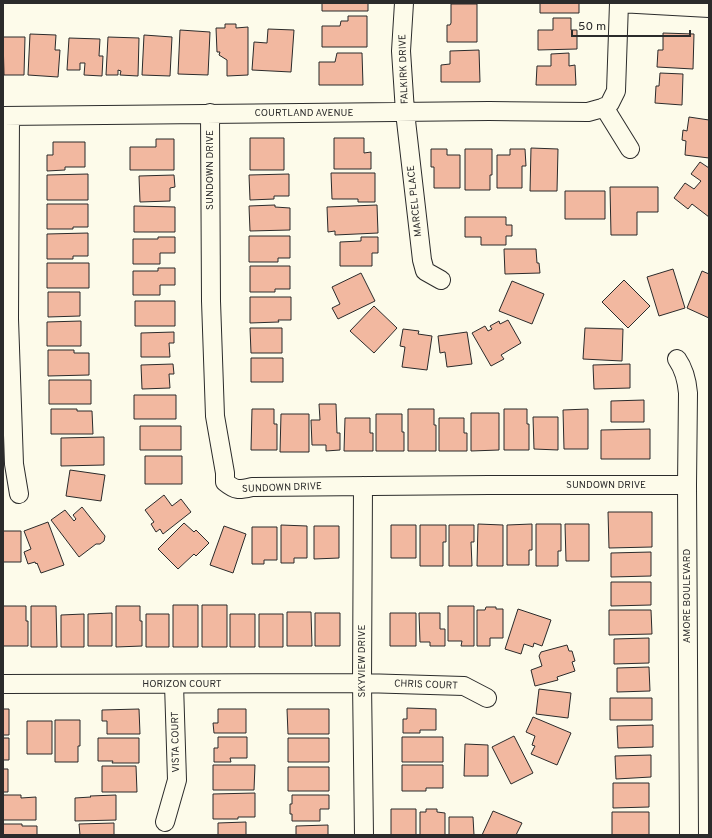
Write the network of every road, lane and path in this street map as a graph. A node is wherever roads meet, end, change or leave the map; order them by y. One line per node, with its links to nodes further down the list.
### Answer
1 (404, 3): 5 (street, FALKIRK DRIVE)
2 (619, 3): 3 (street); 4 (street)
3 (709, 8)
4 (604, 107): 5 (street, COURTLAND AVENUE); 8 (street)
5 (405, 112): 6 (street, COURTLAND AVENUE); 9 (street, MARCEL PLACE)
6 (210, 113): 7 (street, COURTLAND AVENUE); 12 (street, SUNDOWN DRIVE)
7 (7, 116): 13 (street)
8 (630, 149)
9 (441, 280)
10 (677, 359): 11 (street, AMORE BOULEVARD)
11 (687, 485): 12 (street, SUNDOWN DRIVE); 20 (street, AMORE BOULEVARD)
12 (363, 486): 14 (street, SKYVIEW DRIVE)
13 (19, 494)
14 (362, 682): 16 (street, HORIZON COURT); 17 (street, CHRIS COURT); 19 (street, SKYVIEW DRIVE)
15 (3, 684): 16 (street, HORIZON COURT)
16 (174, 684): 18 (street, VISTA COURT)
17 (487, 698)
18 (165, 822)
19 (364, 835)
20 (689, 835)

